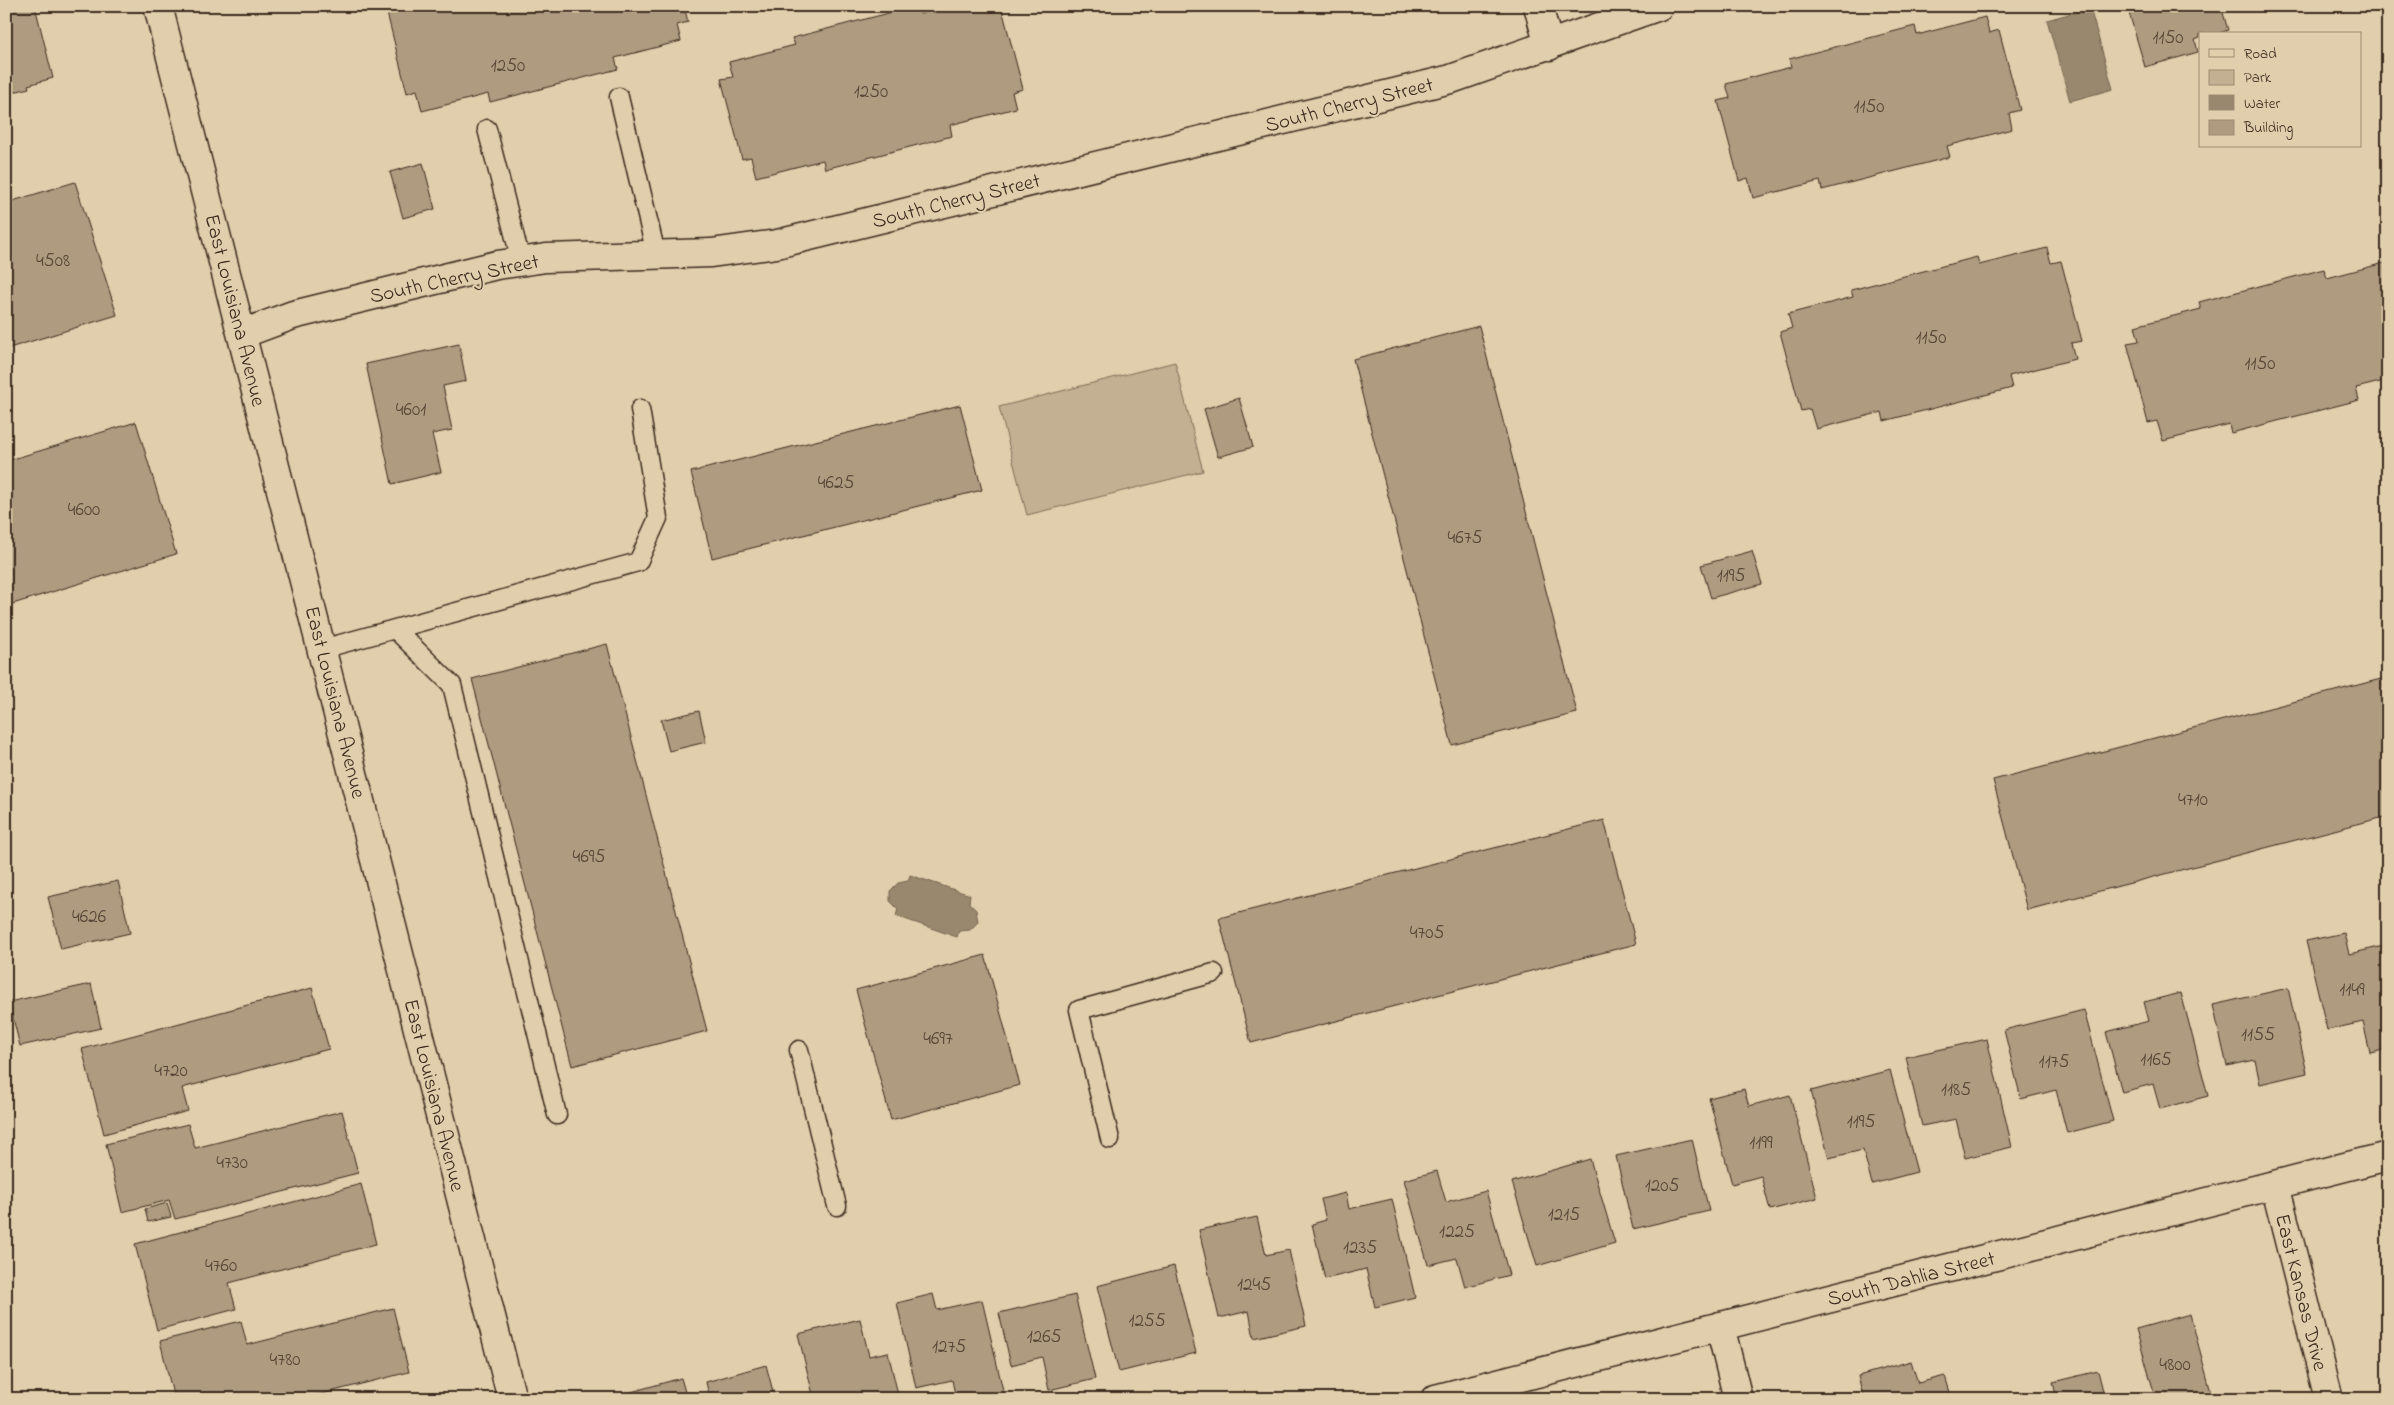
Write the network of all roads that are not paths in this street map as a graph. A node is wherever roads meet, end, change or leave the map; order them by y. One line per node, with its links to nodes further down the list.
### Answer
1 (158, 6): 9 (street, East Louisiana Avenue)
2 (1538, 6): 4 (street)
3 (1659, 6): 4 (street, South Cherry Street)
4 (1548, 46): 7 (street, South Cherry Street)
5 (619, 97): 7 (lane)
6 (487, 129): 8 (lane)
7 (656, 254): 8 (street, South Cherry Street)
8 (521, 261): 9 (street, South Cherry Street)
9 (242, 334): 12 (street, East Louisiana Avenue)
10 (640, 409): 11 (lane)
11 (395, 629): 12 (lane); 15 (lane)
12 (322, 649): 21 (street, East Louisiana Avenue)
13 (1214, 973): 16 (lane)
14 (799, 1050): 19 (lane)
15 (557, 1115)
16 (1110, 1139)
17 (2388, 1156): 18 (street, South Dahlia Street)
18 (2275, 1185): 20 (street, South Dahlia Street); 24 (street, East Kansas Drive)
19 (838, 1206)
20 (1720, 1326): 22 (street, South Dahlia Street); 23 (street)
21 (512, 1399)
22 (1435, 1399)
23 (1738, 1399)
24 (2329, 1399)

